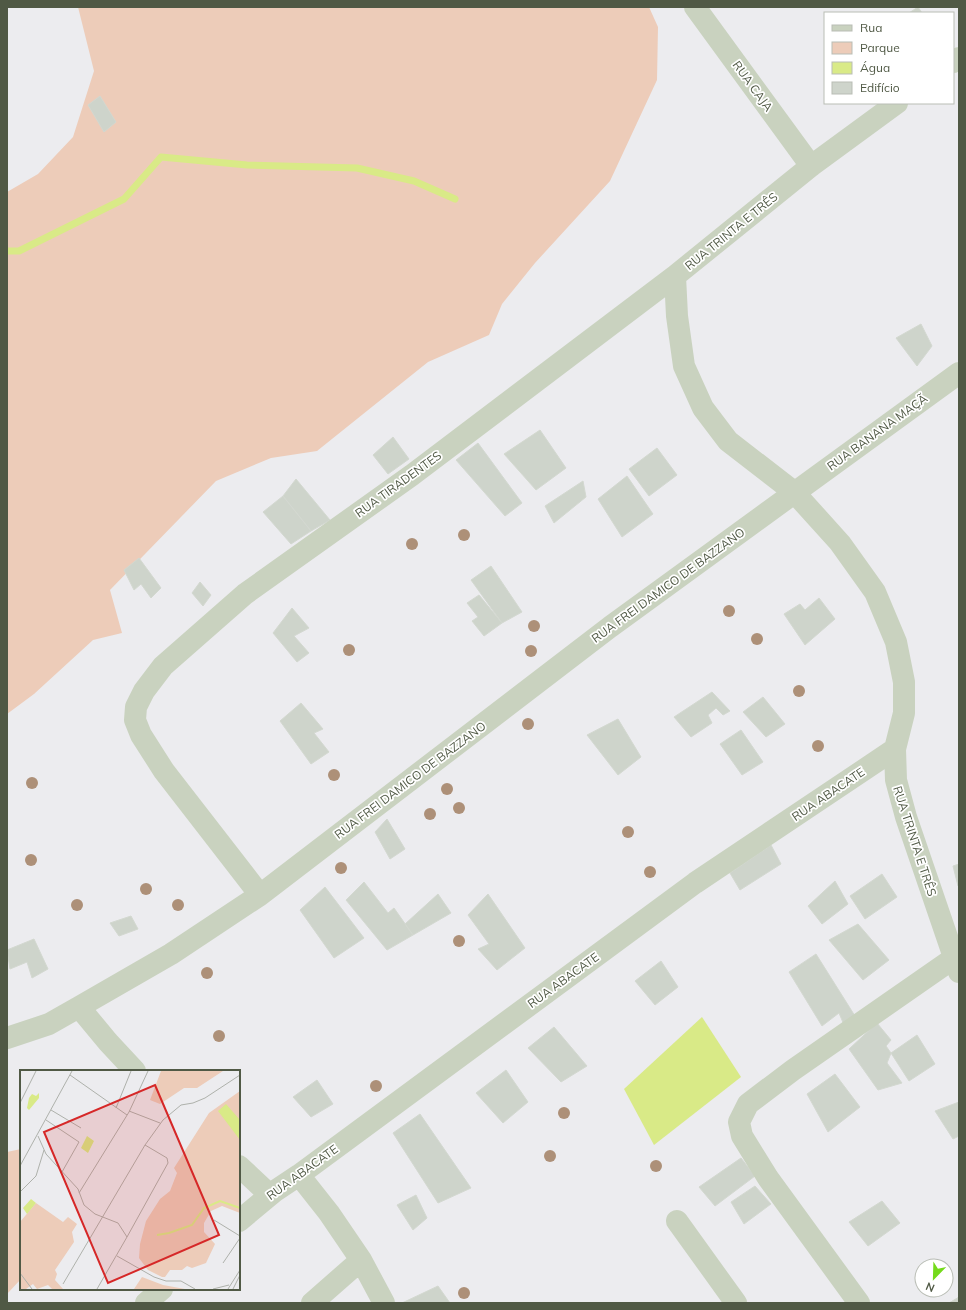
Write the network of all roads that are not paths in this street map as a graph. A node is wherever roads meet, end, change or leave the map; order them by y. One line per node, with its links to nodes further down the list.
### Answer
1 (695, 7): 3 (street, RUA CAJA)
2 (896, 104): 3 (street, RUA TRINTA E TRÊS)
3 (811, 166): 4 (street, RUA TRINTA E TRÊS)
4 (676, 276): 6 (street, RUA TRINTA E TRÊS); 8 (street, RUA TIRADENTES)
5 (959, 373): 6 (street, RUA BANANA MAÇÃ)
6 (794, 492): 7 (street, RUA TRINTA E TRÊS); 8 (street, RUA FREI DAMICO DE BAZZANO)
7 (895, 749): 9 (street, RUA TRINTA E TRÊS); 14 (street, RUA ABACATE)
8 (260, 895): 10 (street, RUA FREI DAMICO DE BAZZANO)
9 (957, 965): 24 (street)
10 (79, 1007): 11 (street, RUA FREI DAMICO DE BAZZANO); 12 (street)
11 (7, 1038)
12 (134, 1070)
13 (240, 1167): 15 (street)
14 (299, 1175): 15 (street, RUA ABACATE); 18 (street)
15 (270, 1195): 16 (street, RUA ABACATE)
16 (240, 1220)
17 (677, 1221): 23 (street)
18 (361, 1260): 21 (street); 22 (street)
19 (161, 1290): 20 (street)
20 (146, 1303)
21 (312, 1303)
22 (384, 1303)
23 (736, 1303)
24 (859, 1303)

